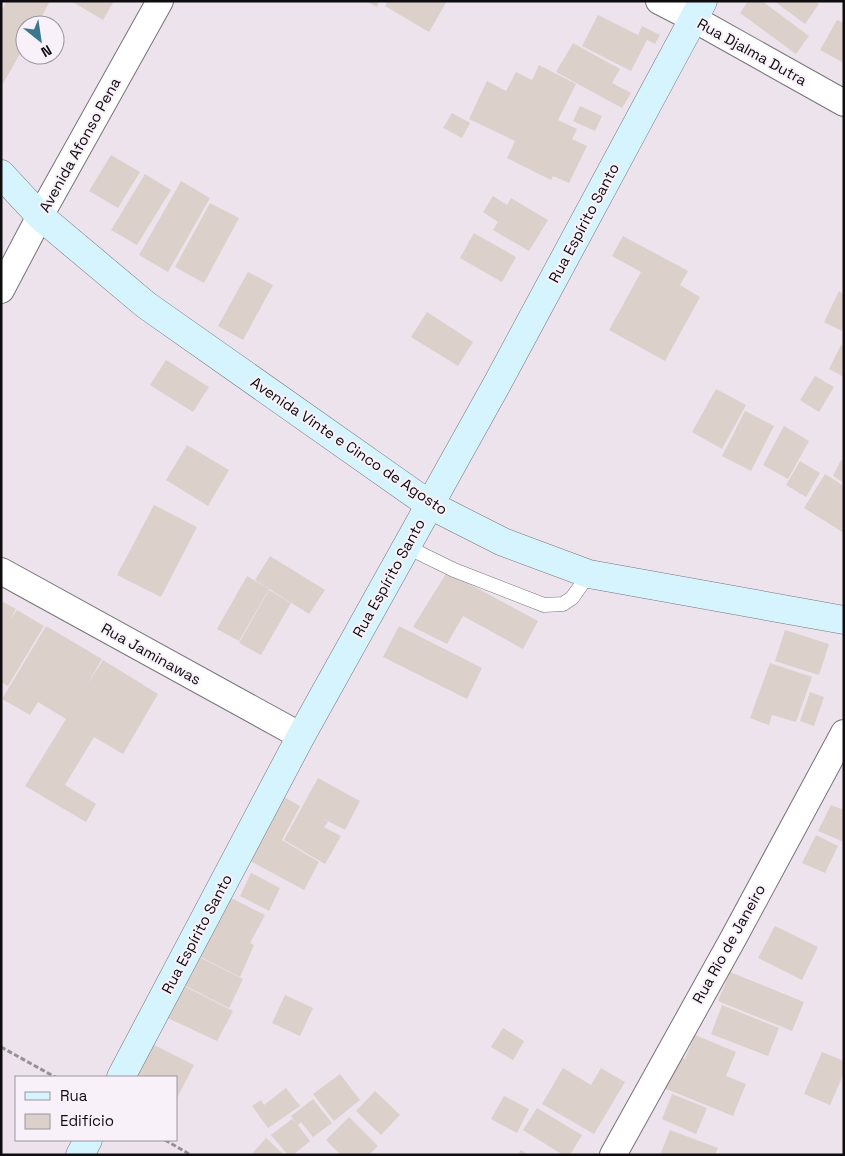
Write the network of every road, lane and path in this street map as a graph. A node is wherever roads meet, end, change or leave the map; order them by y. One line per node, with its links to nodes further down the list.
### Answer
1 (160, 1): 6 (street, Avenida Afonso Pena)
2 (659, 1): 3 (street, Rua Djalma Dutra)
3 (698, 10): 4 (street, Rua Djalma Dutra); 8 (street, Rua Espírito Santo)
4 (844, 103)
5 (1, 174): 6 (street, Avenida Vinte e Cinco de Agosto)
6 (40, 216): 7 (street, Avenida Afonso Pena); 8 (street, Avenida Vinte e Cinco de Agosto)
7 (1, 290)
8 (430, 504): 9 (street, Rua Espírito Santo); 11 (street, Avenida Vinte e Cinco de Agosto)
9 (406, 547): 11 (lane); 14 (street, Rua Espírito Santo)
10 (1, 571): 14 (street, Rua Jaminawas)
11 (589, 574): 12 (street, Avenida Vinte e Cinco de Agosto)
12 (844, 620)
13 (844, 733): 22 (street, Rua Rio de Janeiro)
14 (301, 736): 17 (street, Rua Espírito Santo)
15 (1, 1047): 16 (path)
16 (53, 1076)
17 (122, 1076)
18 (87, 1141): 20 (street)
19 (167, 1141): 21 (path)
20 (80, 1155)
21 (191, 1155)
22 (613, 1155)

